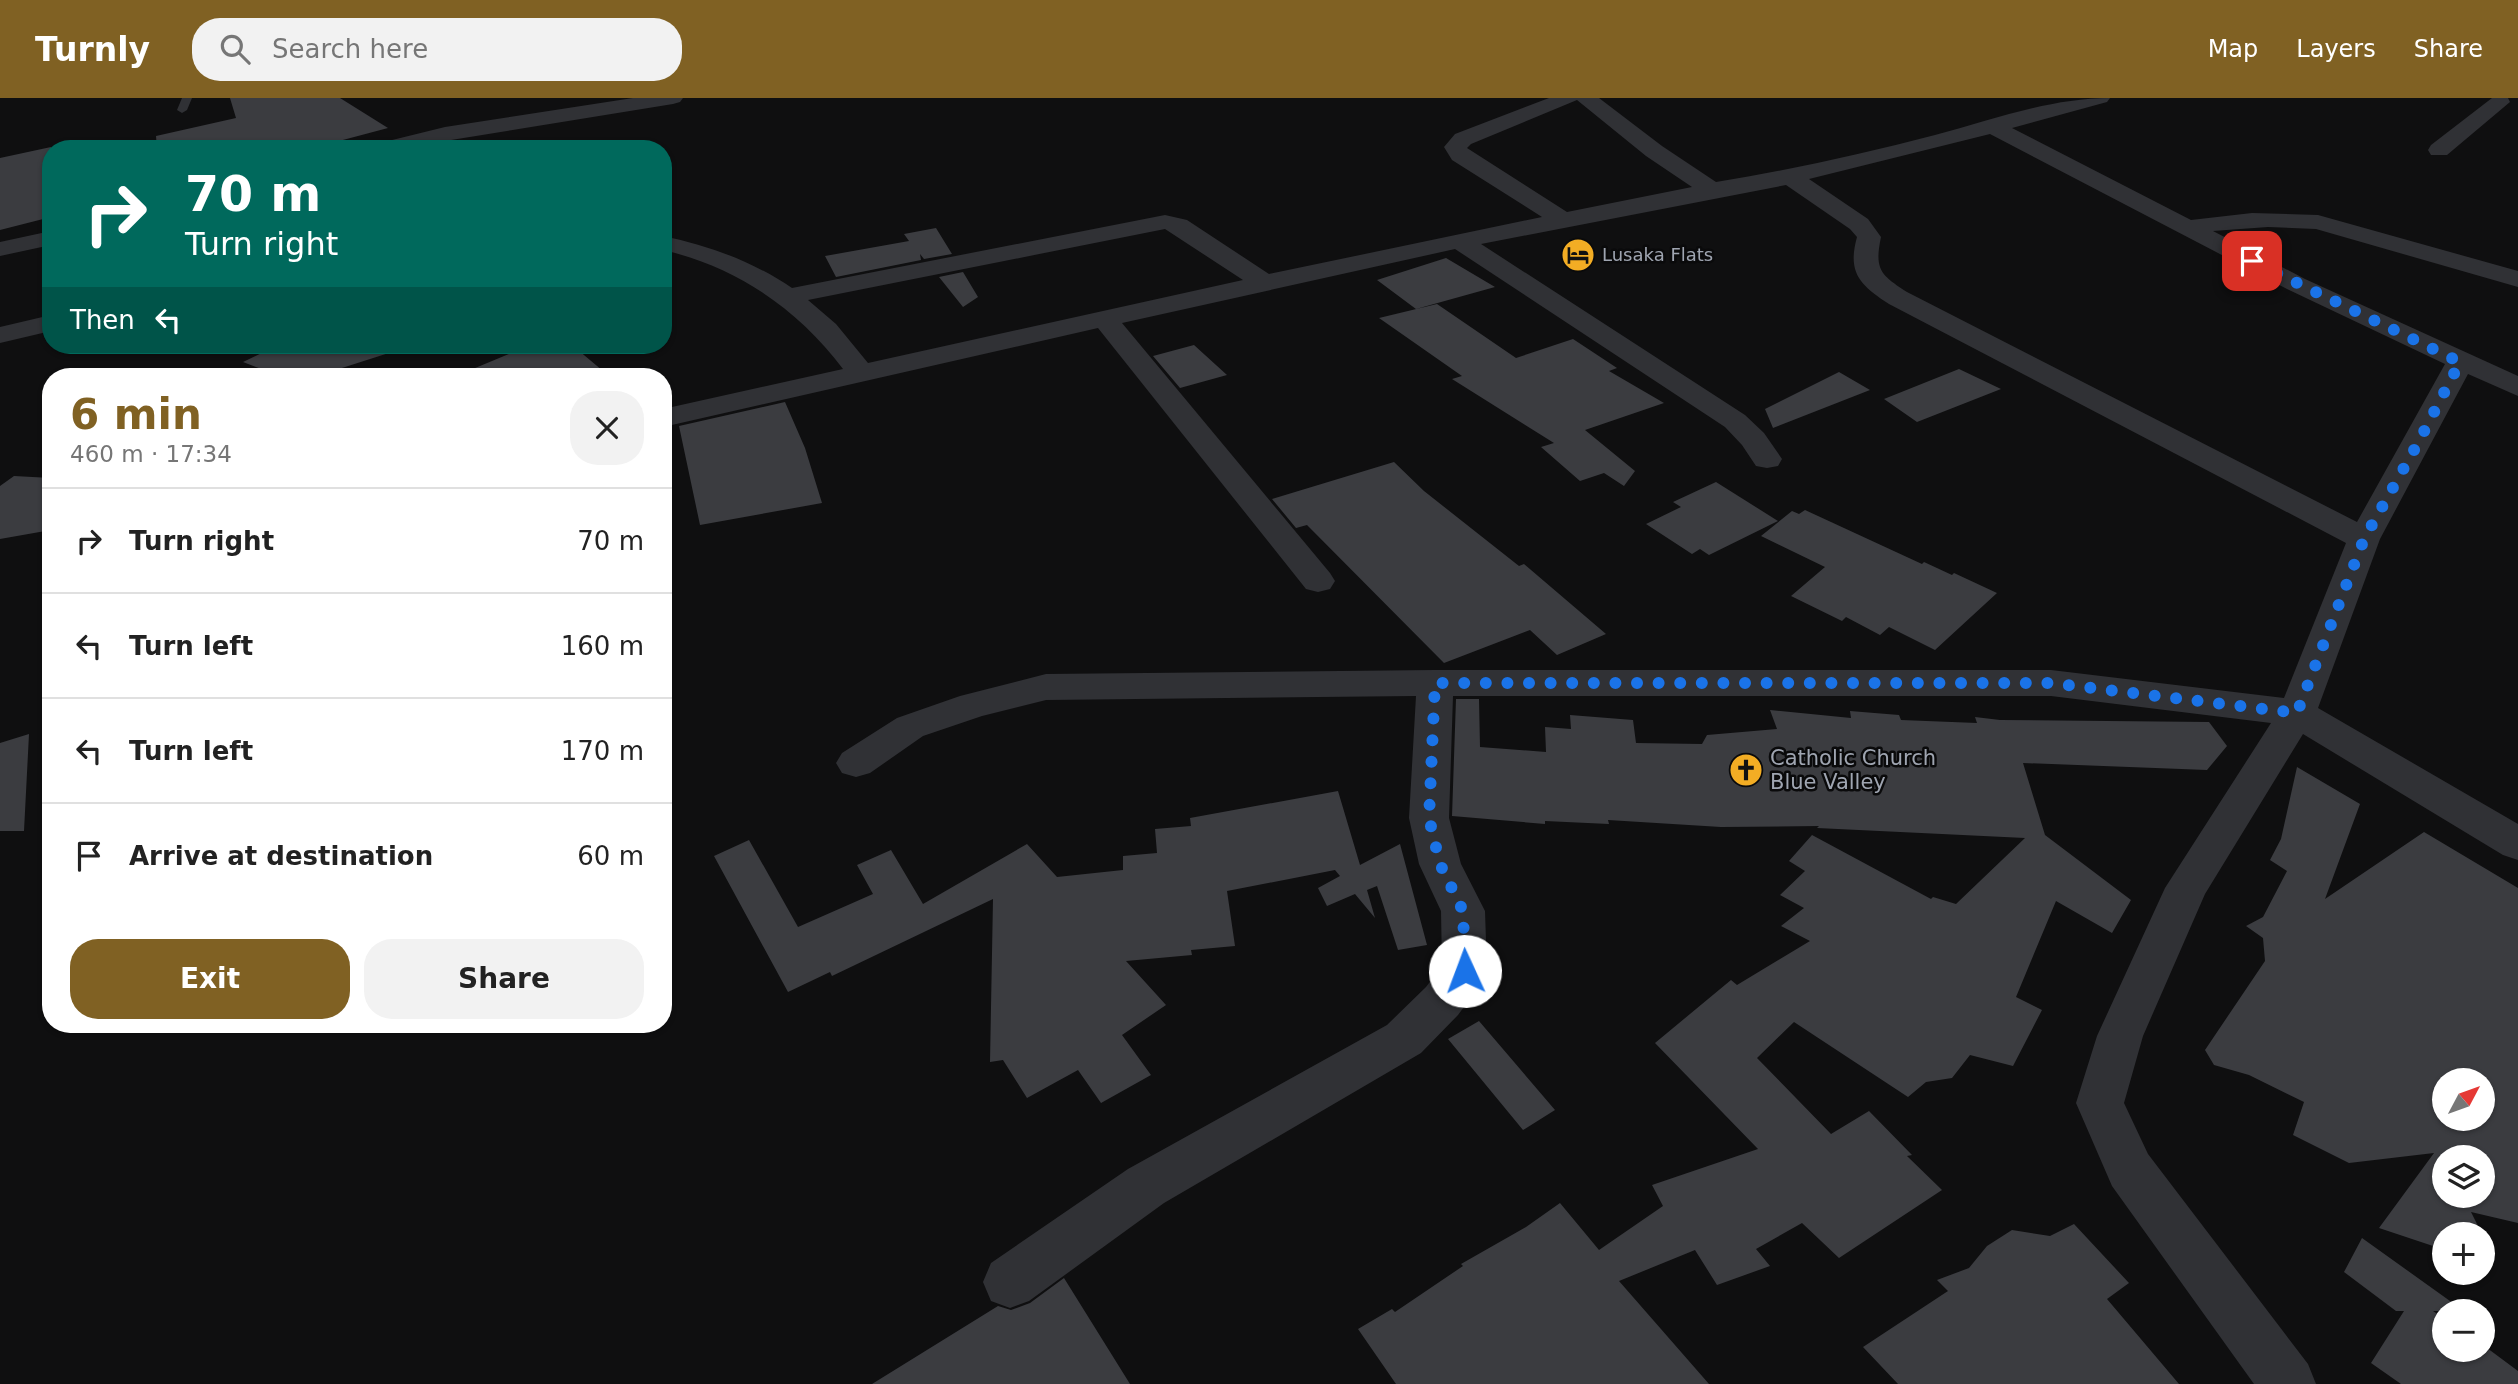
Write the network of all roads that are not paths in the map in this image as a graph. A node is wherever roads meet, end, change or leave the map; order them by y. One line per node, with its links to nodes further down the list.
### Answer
1 (187, 98): 7 (lane)
2 (673, 98): 9 (street)
3 (1568, 98): 13 (street)
4 (1586, 98): 12 (street)
5 (2100, 98): 8 (street)
6 (2500, 102): 10 (street)
7 (182, 110)
8 (1991, 126): 11 (street); 14 (street)
9 (421, 140)
10 (2439, 150)
11 (1790, 177): 12 (street); 30 (street)
12 (1712, 190): 13 (street)
13 (1563, 220): 16 (street)
14 (2186, 228): 19 (street); 25 (street)
15 (42, 240): 18 (street)
16 (1459, 242): 20 (street); 29 (street)
17 (672, 245): 21 (street)
18 (0, 250)
19 (2518, 279)
20 (1265, 283): 21 (street); 22 (street)
21 (786, 297): 26 (street)
22 (1104, 318): 26 (street); 31 (street)
23 (42, 325): 24 (street)
24 (0, 335)
25 (2460, 362): 27 (street); 30 (street)
26 (860, 372): 28 (street)
27 (2518, 387)
28 (672, 416)
29 (1767, 459)
30 (2364, 539): 33 (street)
31 (1318, 581)
32 (1435, 683): 33 (street); 34 (street); 36 (street)
33 (2297, 713): 35 (street); 37 (street)
34 (856, 762)
35 (2518, 844)
36 (1010, 1282)
37 (2288, 1384)

